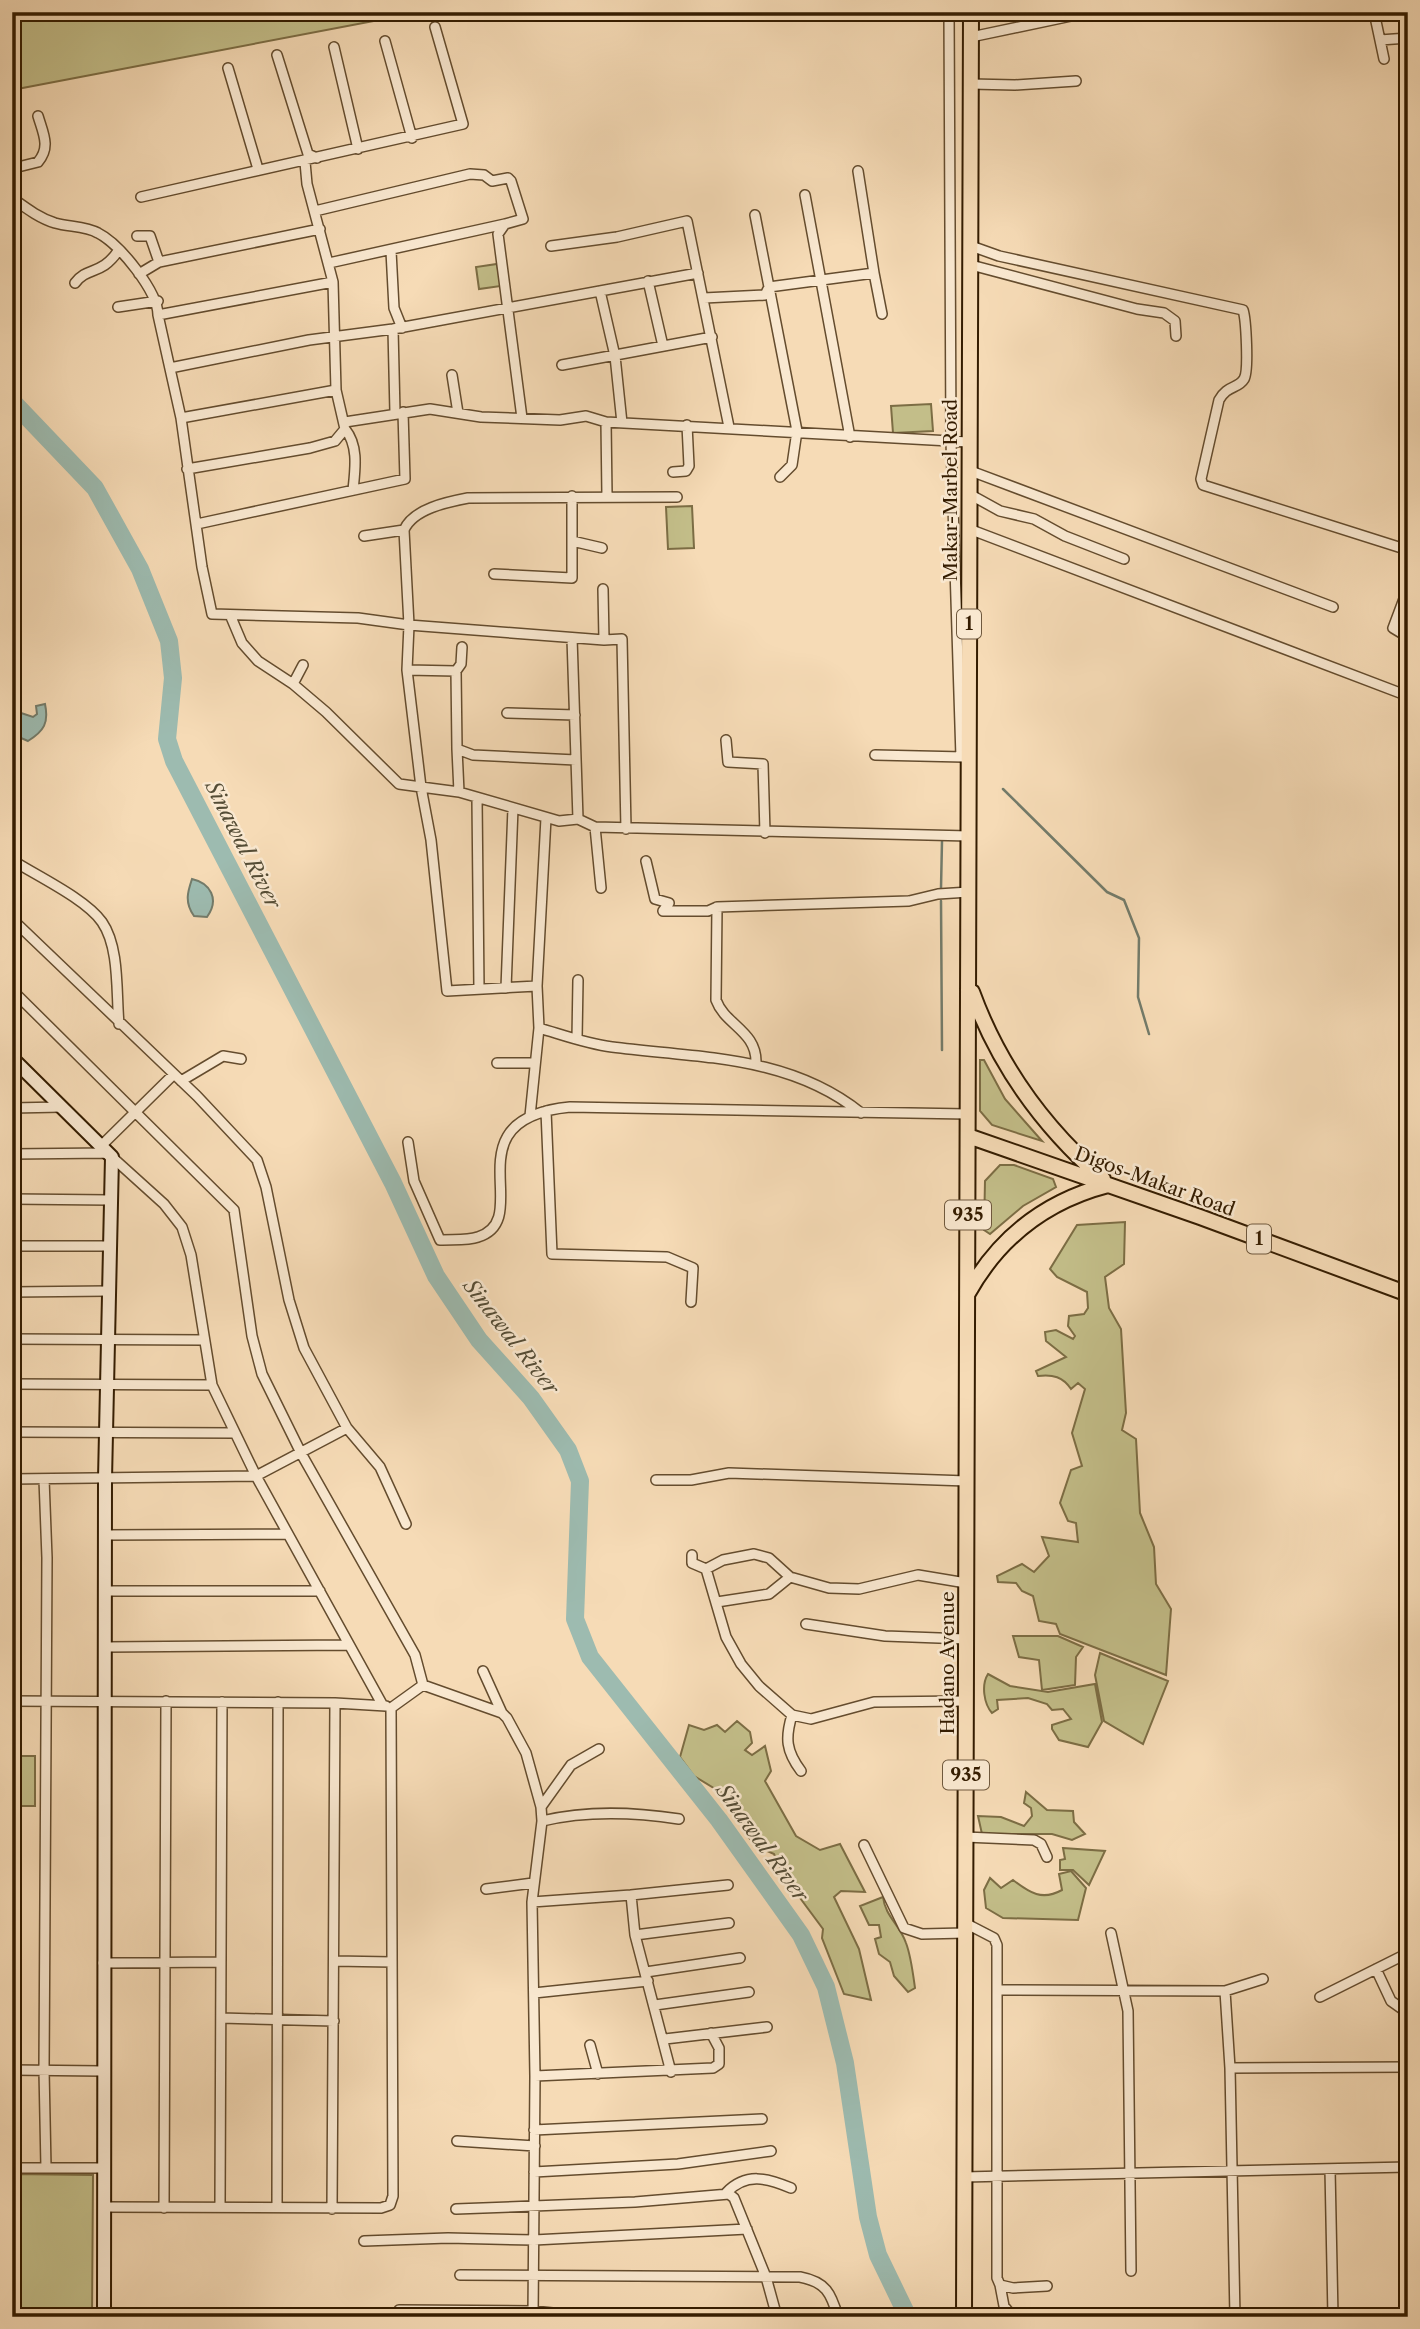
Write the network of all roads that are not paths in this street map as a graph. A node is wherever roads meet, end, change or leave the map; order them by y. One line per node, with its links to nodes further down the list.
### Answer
1 (949, 12): 75 (street)
2 (971, 12): 6 (main road, Makar-Marbel Road / 1)
3 (1090, 12): 6 (street)
4 (1374, 12): 8 (street)
5 (435, 27): 17 (street)
6 (971, 37): 15 (main road, Makar-Marbel Road / 1)
7 (1408, 37): 8 (street)
8 (1380, 40): 12 (street)
9 (385, 41): 17 (street)
10 (334, 47): 18 (street)
11 (277, 55): 19 (street)
12 (1384, 60)
13 (228, 68): 21 (street)
14 (1076, 81): 15 (street)
15 (971, 84): 33 (main road, Makar-Marbel Road / 1)
16 (38, 116): 23 (street)
17 (412, 138): 18 (street)
18 (358, 149): 19 (street)
19 (317, 158): 20 (street)
20 (305, 162): 21 (street); 27 (street)
21 (258, 169): 25 (street)
22 (858, 170): 39 (street)
23 (12, 175)
24 (804, 195): 42 (street)
25 (141, 197)
26 (12, 198): 34 (street)
27 (315, 211): 29 (street); 30 (street)
28 (755, 215): 46 (street)
29 (505, 224): 35 (street); 51 (street)
30 (320, 229): 36 (street); 37 (street)
31 (136, 236): 36 (street)
32 (551, 246): 40 (street)
33 (971, 246): 38 (main road, Makar-Marbel Road / 1); 92 (street)
34 (118, 251): 41 (street); 45 (street)
35 (391, 251): 37 (street); 54 (street)
36 (159, 262): 41 (street)
37 (328, 262): 44 (street)
38 (971, 265): 56 (street); 76 (main road, Makar-Marbel Road / 1)
39 (874, 272): 42 (street); 52 (street)
40 (698, 273): 43 (street); 48 (street)
41 (139, 274): 49 (street)
42 (822, 279): 46 (street); 74 (street)
43 (648, 281): 47 (street); 58 (street)
44 (333, 282): 53 (street); 55 (street)
45 (75, 283)
46 (769, 287): 48 (street); 73 (street)
47 (600, 291): 51 (street); 59 (street)
48 (704, 298): 57 (street)
49 (158, 301): 50 (street); 53 (street)
50 (118, 307)
51 (507, 307): 54 (street); 67 (street)
52 (882, 314)
53 (158, 315): 61 (street)
54 (397, 329): 55 (street); 64 (street)
55 (333, 336): 61 (street); 63 (street)
56 (1176, 336)
57 (712, 337): 58 (street); 72 (street)
58 (663, 346): 59 (street)
59 (615, 356): 60 (street); 69 (street)
60 (562, 365)
61 (170, 368): 66 (street)
62 (452, 375): 65 (street)
63 (336, 390): 66 (street); 71 (street)
64 (399, 412): 65 (street); 71 (street); 82 (street)
65 (458, 413): 67 (street)
66 (181, 418): 77 (street)
67 (522, 418): 68 (street)
68 (606, 422): 69 (street); 84 (street)
69 (622, 423): 70 (street)
70 (687, 425): 72 (street); 79 (street)
71 (345, 426): 77 (street); 82 (street)
72 (729, 427): 73 (street)
73 (797, 431): 74 (street); 80 (street)
74 (850, 437): 75 (street)
75 (951, 441): 76 (street); 114 (street)
76 (968, 442): 78 (main road, Makar-Marbel Road / 1)
77 (187, 469): 86 (street)
78 (968, 470): 81 (main road, Makar-Marbel Road / 1); 97 (street)
79 (673, 472)
80 (780, 477)
81 (968, 489): 87 (main road, Makar-Marbel Road / 1); 93 (street)
82 (353, 490): 86 (street)
83 (572, 496): 84 (street); 88 (street); 90 (street)
84 (607, 496): 85 (street)
85 (677, 497)
86 (197, 524): 98 (street)
87 (969, 529): 108 (street); 114 (main road, Makar-Marbel Road / 1)
88 (404, 530): 89 (street); 99 (street)
89 (364, 536)
90 (572, 541): 91 (street); 94 (street)
91 (602, 548)
92 (1408, 550)
93 (1124, 559)
94 (495, 574)
95 (1408, 588): 100 (street)
96 (603, 589): 102 (street)
97 (1333, 607)
98 (231, 617): 99 (street); 107 (street)
99 (409, 625): 101 (street); 105 (street)
100 (1408, 637)
101 (572, 638): 102 (street); 110 (street)
102 (604, 640): 123 (street)
103 (462, 647): 106 (street)
104 (303, 665): 107 (street)
105 (407, 670): 106 (street); 116 (street)
106 (456, 671): 112 (street)
107 (293, 684): 116 (street)
108 (1408, 696)
109 (507, 713): 110 (street)
110 (575, 715): 115 (street)
111 (726, 740): 124 (street)
112 (457, 749): 115 (street); 117 (street)
113 (874, 755): 114 (street)
114 (965, 757): 125 (main road, Makar-Marbel Road / 1)
115 (576, 760): 121 (street)
116 (421, 787): 117 (street); 136 (street)
117 (459, 792): 118 (street)
118 (477, 799): 119 (street); 136 (street)
119 (513, 808): 120 (street); 135 (street)
120 (546, 818): 121 (street); 134 (street)
121 (578, 819): 122 (street)
122 (595, 827): 123 (street); 128 (street)
123 (626, 829): 124 (street)
124 (765, 833): 125 (street)
125 (969, 836): 129 (main road, Makar-Marbel Road / 1)
126 (12, 860): 138 (street)
127 (646, 861): 130 (street)
128 (601, 888)
129 (969, 892): 130 (street); 133 (main road, Makar-Marbel Road / 1)
130 (717, 908): 145 (street)
131 (12, 919): 138 (street)
132 (578, 980): 140 (street)
133 (969, 983): 152 (main road, Makar-Marbel Road / 1); 158 (main road)
134 (537, 986): 135 (street); 139 (street)
135 (506, 988): 136 (street)
136 (479, 989)
137 (12, 990): 150 (street)
138 (119, 1024): 146 (street)
139 (539, 1028): 140 (street); 144 (street)
140 (577, 1039): 145 (street)
141 (12, 1058): 147 (street)
142 (241, 1059): 146 (street)
143 (497, 1063): 144 (street)
144 (534, 1063): 153 (street)
145 (756, 1063): 151 (street)
146 (177, 1078): 150 (street); 174 (street)
147 (62, 1107): 148 (street); 156 (street)
148 (12, 1108)
149 (546, 1111): 151 (street); 153 (street); 167 (street)
150 (135, 1112): 156 (street); 178 (street)
151 (861, 1113): 152 (street)
152 (968, 1114): 154 (main road, Makar-Marbel Road / 1)
153 (530, 1116): 155 (street)
154 (968, 1136): 158 (main road, Digos-Makar Road / 1); 165 (main road, Hadano Avenue / 935)
155 (408, 1142)
156 (107, 1152): 157 (street); 160 (street); 170 (street)
157 (12, 1154)
158 (1110, 1185): 165 (main road); 166 (main road, Digos-Makar Road / 1)
159 (12, 1199): 160 (street)
160 (109, 1200): 161 (street)
161 (107, 1245): 162 (street); 163 (street)
162 (12, 1246)
163 (108, 1291): 164 (street); 168 (street)
164 (12, 1292)
165 (968, 1294): 184 (main road, Hadano Avenue / 935)
166 (1408, 1294)
167 (691, 1302)
168 (107, 1338): 169 (street); 170 (street); 172 (street)
169 (12, 1339)
170 (204, 1340): 173 (street)
171 (12, 1384): 172 (street)
172 (106, 1385): 173 (street); 176 (street)
173 (212, 1385): 177 (street)
174 (347, 1429): 178 (street); 185 (street)
175 (12, 1432): 176 (street)
176 (106, 1433): 177 (street); 182 (street)
177 (235, 1433): 179 (street)
178 (302, 1455): 179 (street); 200 (street)
179 (256, 1476): 182 (street); 186 (street)
180 (12, 1479): 181 (street)
181 (44, 1479): 182 (street); 202 (street)
182 (105, 1479): 187 (street)
183 (656, 1480): 184 (street)
184 (967, 1481): 191 (main road, Hadano Avenue / 935)
185 (406, 1524)
186 (288, 1534): 187 (street); 193 (street)
187 (106, 1535): 192 (street)
188 (692, 1555): 189 (street)
189 (705, 1569): 190 (street); 194 (street)
190 (790, 1577): 191 (street); 194 (street)
191 (966, 1583): 196 (main road, Hadano Avenue / 935)
192 (106, 1591): 193 (street); 198 (street)
193 (320, 1591): 197 (street)
194 (717, 1602): 211 (street)
195 (806, 1624): 196 (street)
196 (966, 1639): 204 (main road, Hadano Avenue / 935)
197 (348, 1645): 198 (street); 209 (street)
198 (107, 1647): 205 (street)
199 (483, 1671): 210 (street)
200 (423, 1685): 209 (street); 210 (street)
201 (12, 1701): 202 (street)
202 (45, 1701): 205 (street); 257 (street)
203 (166, 1701): 205 (street); 206 (street); 231 (street)
204 (966, 1701): 211 (street); 217 (main road, Hadano Avenue / 935)
205 (106, 1702): 235 (street)
206 (222, 1702): 207 (street); 233 (street)
207 (278, 1702): 208 (street); 248 (street)
208 (335, 1703): 209 (street); 232 (street)
209 (386, 1706): 234 (street)
210 (502, 1713): 214 (street)
211 (792, 1715): 213 (street)
212 (599, 1749): 214 (street)
213 (801, 1771)
214 (541, 1808): 216 (street)
215 (679, 1819): 216 (street)
216 (542, 1821): 220 (street)
217 (965, 1838): 219 (street); 226 (main road, Hadano Avenue / 935)
218 (864, 1846): 226 (street)
219 (1047, 1857)
220 (533, 1883): 222 (street); 224 (street)
221 (728, 1885): 223 (street)
222 (486, 1889)
223 (631, 1895): 224 (street); 228 (street)
224 (532, 1902): 243 (street)
225 (729, 1923): 228 (street)
226 (965, 1928): 240 (street); 275 (main road, Hadano Avenue / 935)
227 (1111, 1933): 239 (street)
228 (635, 1935): 237 (street)
229 (1408, 1953): 236 (street)
230 (740, 1958): 237 (street)
231 (166, 1961): 233 (street); 235 (street); 283 (street)
232 (334, 1961): 234 (street); 249 (street)
233 (220, 1962): 247 (street)
234 (392, 1962): 284 (street)
235 (103, 1964): 258 (street)
236 (1376, 1969): 244 (street); 246 (street)
237 (647, 1976): 243 (street); 245 (street)
238 (1263, 1979): 241 (street)
239 (1125, 1989): 240 (street); 241 (street); 274 (street)
240 (998, 1990): 276 (street)
241 (1225, 1991): 255 (street)
242 (749, 1992): 245 (street)
243 (534, 1993): 261 (street)
244 (1320, 1997)
245 (655, 2005): 252 (street)
246 (1408, 2013)
247 (220, 2018): 248 (street); 282 (street)
248 (278, 2020): 249 (street); 280 (street)
249 (334, 2021): 284 (street)
250 (767, 2027): 251 (street)
251 (711, 2033): 252 (street); 259 (street)
252 (664, 2039): 259 (street)
253 (590, 2045): 260 (street)
254 (1408, 2067): 255 (street)
255 (1230, 2068): 273 (street)
256 (12, 2070): 257 (street)
257 (44, 2070): 258 (street); 269 (street)
258 (102, 2071): 270 (street)
259 (671, 2072): 260 (street)
260 (598, 2074): 261 (street)
261 (535, 2076): 263 (street)
262 (762, 2119): 263 (street)
263 (534, 2130): 265 (street)
264 (457, 2141): 265 (street)
265 (535, 2146): 272 (street)
266 (771, 2151): 272 (street)
267 (1408, 2167): 271 (street)
268 (12, 2168): 269 (street)
269 (46, 2168): 270 (street)
270 (103, 2168): 281 (street)
271 (1330, 2169): 273 (street); 304 (street)
272 (534, 2172): 279 (street)
273 (1230, 2172): 274 (street); 303 (street)
274 (1132, 2174): 276 (street); 289 (street)
275 (964, 2177): 276 (street); 301 (main road, Hadano Avenue / 935)
276 (998, 2177): 293 (street)
277 (791, 2188): 278 (street)
278 (726, 2193): 279 (street); 286 (street)
279 (533, 2205): 285 (street); 287 (street)
280 (277, 2206): 282 (street); 284 (street)
281 (104, 2207): 283 (street); 297 (street)
282 (220, 2207): 283 (street)
283 (164, 2208)
284 (332, 2208)
285 (456, 2209)
286 (747, 2229): 287 (street); 292 (street)
287 (534, 2240): 288 (street); 291 (street)
288 (365, 2241)
289 (1131, 2271)
290 (460, 2275): 291 (street)
291 (534, 2275): 292 (street); 296 (street)
292 (766, 2277): 299 (street); 300 (street)
293 (1000, 2285): 294 (street); 302 (street)
294 (1047, 2286)
295 (399, 2310): 296 (street)
296 (533, 2314): 298 (street)
297 (104, 2317)
298 (592, 2317)
299 (777, 2317)
300 (838, 2317)
301 (964, 2317)
302 (1013, 2317)
303 (1235, 2317)
304 (1333, 2317)

